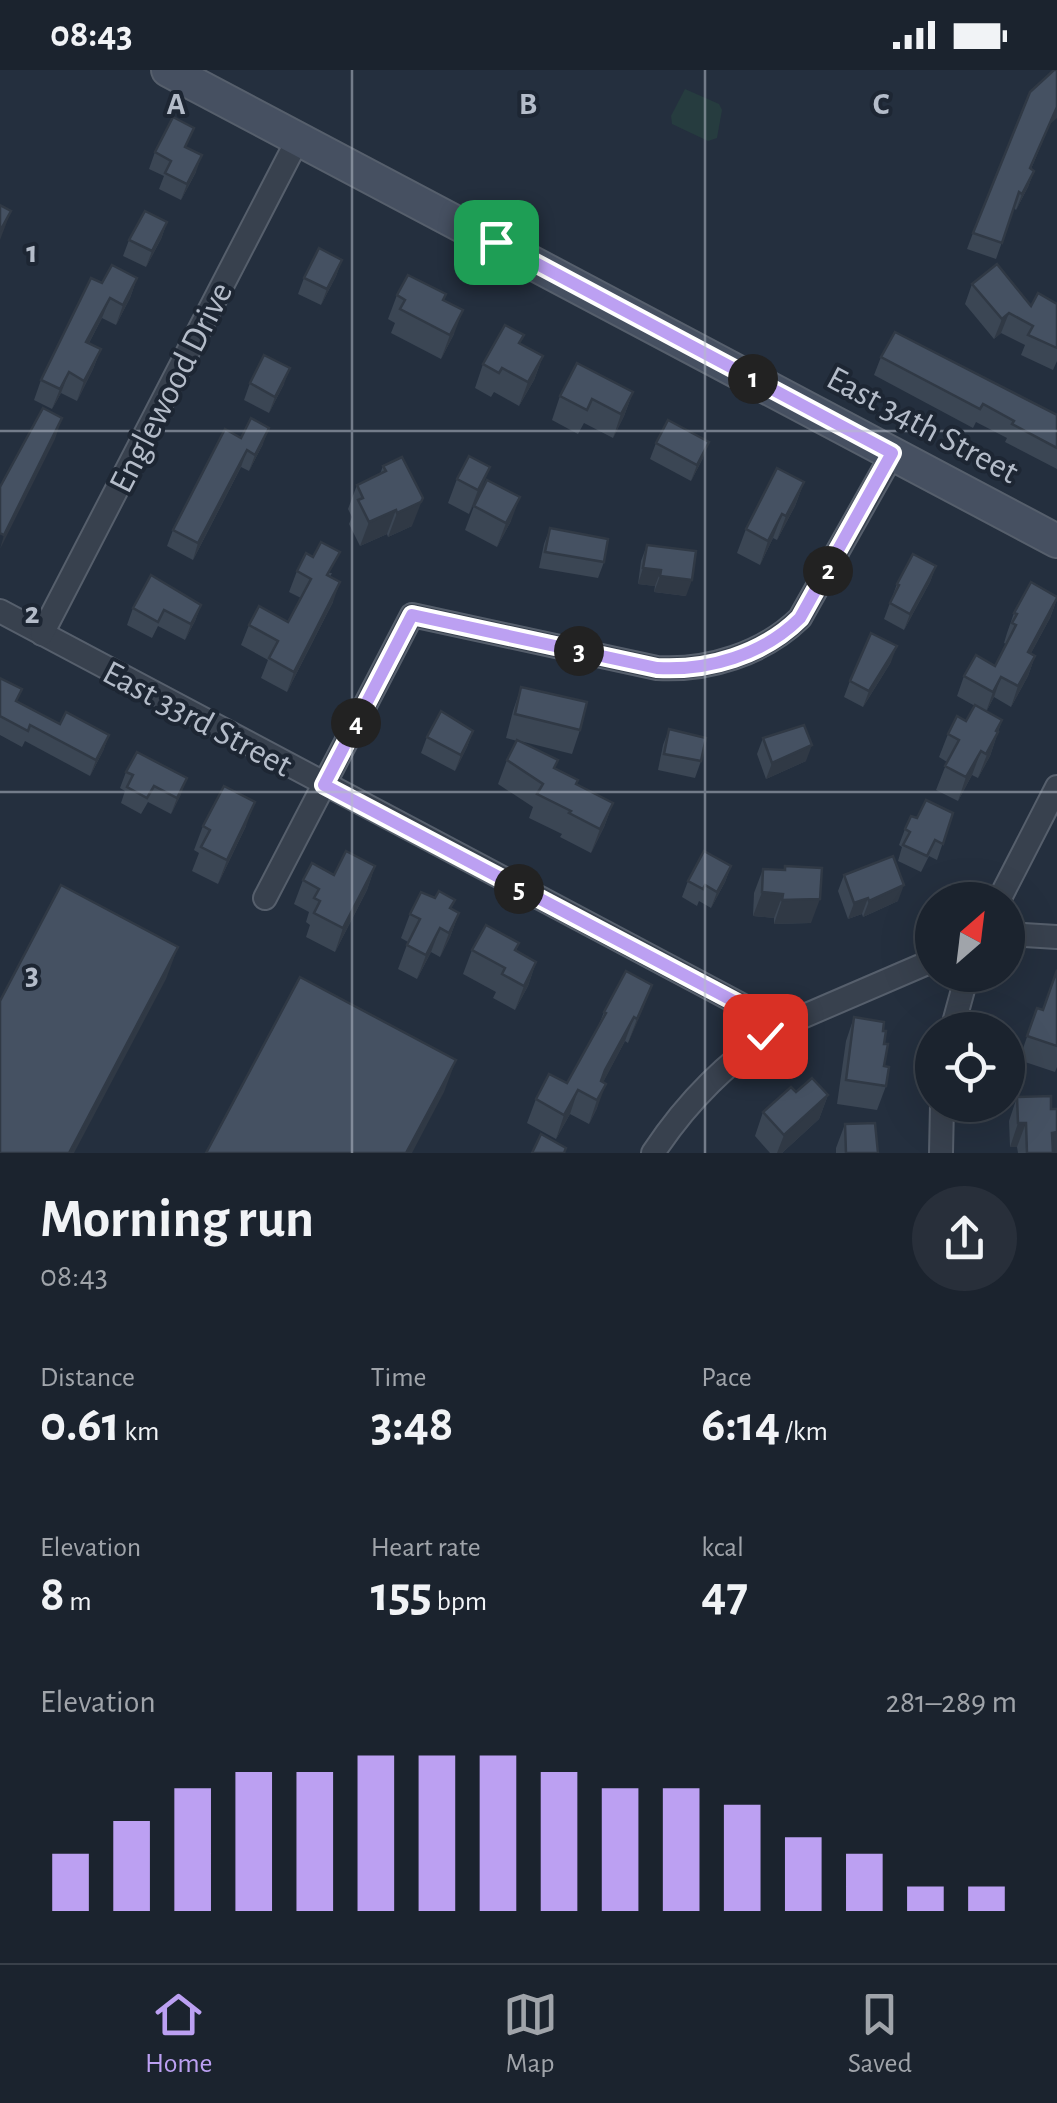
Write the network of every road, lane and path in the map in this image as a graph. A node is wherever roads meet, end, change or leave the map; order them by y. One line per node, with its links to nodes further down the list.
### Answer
1 (168, 70): 2 (street, East 34th Street)
2 (298, 139): 3 (street, East 34th Street); 6 (street, Englewood Drive)
3 (892, 453): 4 (street, East 34th Street); 7 (street)
4 (1057, 541)
5 (0, 611): 6 (street, East 33rd Street)
6 (42, 634): 7 (street, East 33rd Street)
7 (324, 785): 10 (street); 14 (street, East 33rd Street)
8 (1057, 787): 9 (street)
9 (1008, 882)
10 (265, 898)
11 (1025, 935): 12 (street)
12 (1057, 937)
13 (915, 968): 14 (street)
14 (781, 1026): 16 (street)
15 (942, 1122): 17 (street)
16 (653, 1153)
17 (941, 1153)

